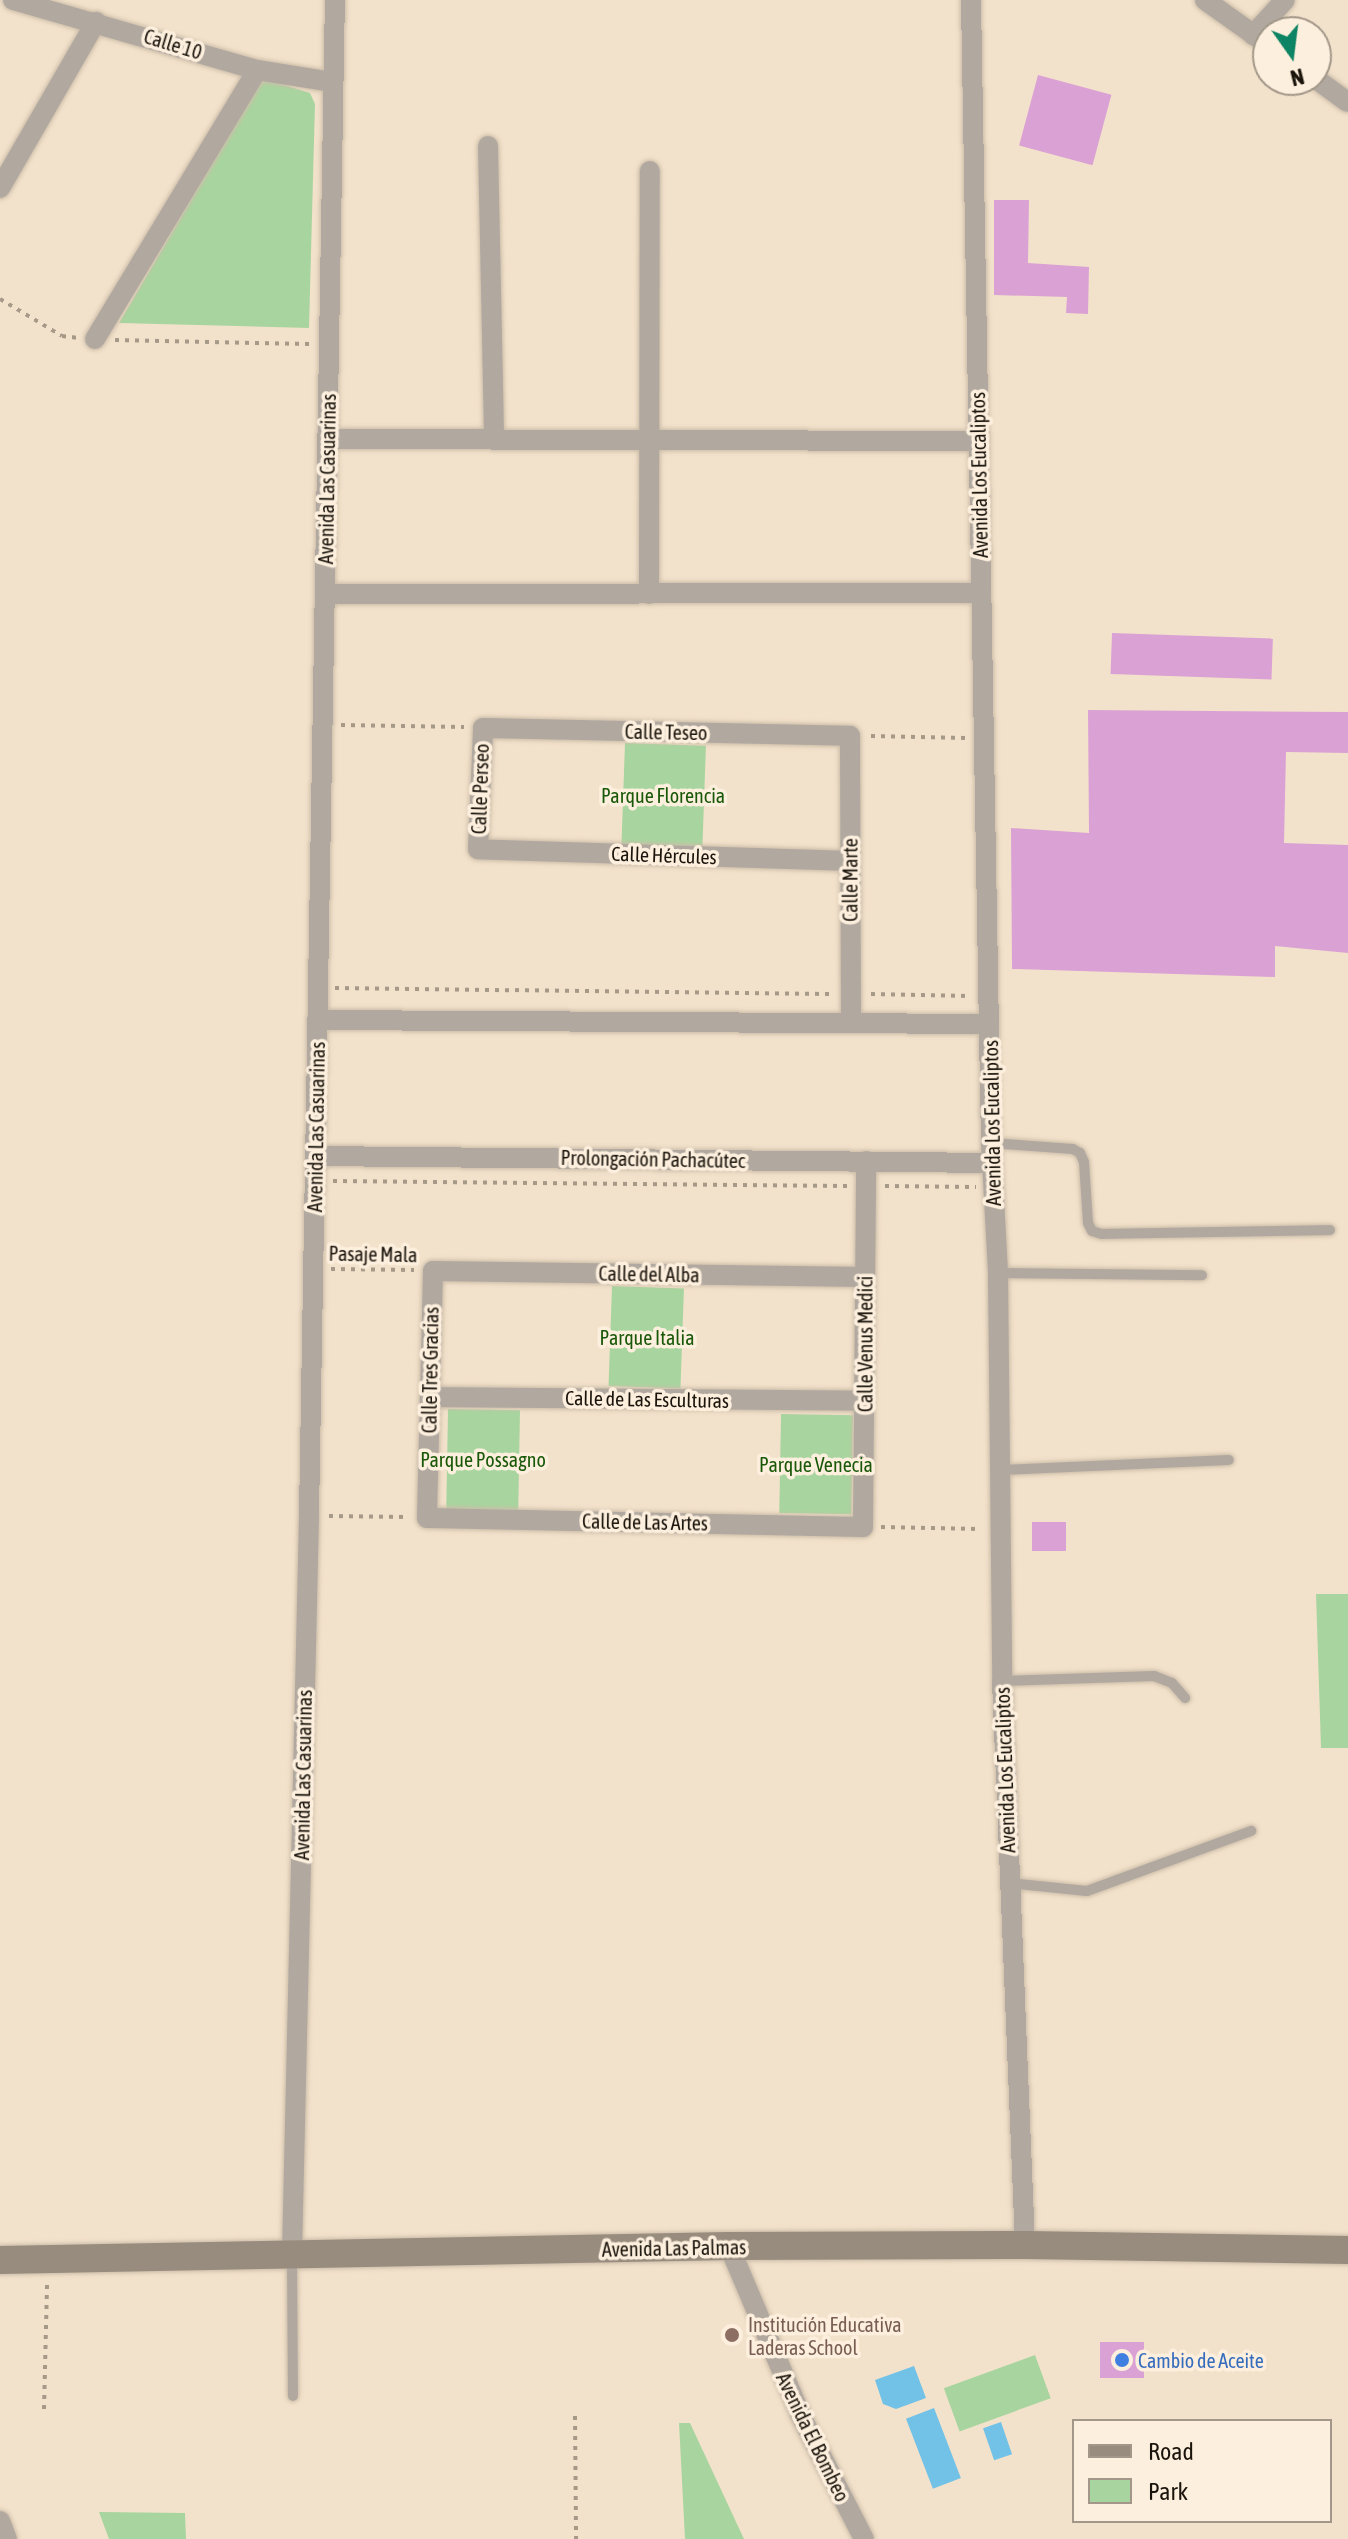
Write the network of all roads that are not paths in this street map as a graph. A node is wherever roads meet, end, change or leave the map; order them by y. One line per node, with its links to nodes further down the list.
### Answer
1 (13, 0): 5 (street, Calle 10)
2 (335, 0): 8 (street, Avenida Las Casuarinas)
3 (971, 0): 16 (street, Avenida Los Eucaliptos)
4 (1205, 0): 6 (street)
5 (96, 22): 7 (street, Calle 10); 11 (street)
6 (1252, 34)
7 (257, 70): 8 (street, Calle 10); 12 (street)
8 (333, 82): 13 (street, Avenida Las Casuarinas)
9 (488, 146): 14 (street)
10 (650, 171): 15 (street)
11 (0, 188)
12 (95, 339)
13 (327, 439): 14 (street); 18 (street, Avenida Las Casuarinas)
14 (494, 439): 15 (street)
15 (651, 440): 16 (street); 19 (street)
16 (979, 441): 17 (street, Avenida Los Eucaliptos)
17 (981, 593): 19 (street); 26 (street, Avenida Los Eucaliptos)
18 (325, 594): 19 (street); 24 (street, Avenida Las Casuarinas)
19 (649, 594)
20 (483, 728): 21 (street, Calle Teseo); 22 (street, Calle Perseo)
21 (850, 736): 23 (street, Calle Marte)
22 (478, 849): 23 (street, Calle Hércules)
23 (850, 861): 25 (street, Calle Marte)
24 (317, 1020): 25 (street); 28 (street, Avenida Las Casuarinas)
25 (851, 1023): 26 (street)
26 (989, 1024): 27 (street, Avenida Los Eucaliptos)
27 (992, 1153): 29 (street, Prolongación Pachacútec); 30 (lane); 32 (street, Avenida Los Eucaliptos)
28 (315, 1156): 29 (street, Prolongación Pachacútec); 48 (street, Avenida Las Casuarinas)
29 (866, 1161): 34 (street, Calle Venus Medici)
30 (1330, 1230)
31 (433, 1271): 34 (street, Calle del Alba); 35 (street, Calle Tres Gracias)
32 (998, 1273): 33 (lane); 38 (street, Avenida Los Eucaliptos)
33 (1202, 1275)
34 (865, 1277): 36 (street, Calle Venus Medici)
35 (430, 1397): 36 (street, Calle de Las Esculturas); 39 (street, Calle Tres Gracias)
36 (864, 1401): 40 (street, Calle Venus Medici)
37 (1229, 1460): 38 (lane)
38 (1001, 1470): 41 (street, Avenida Los Eucaliptos)
39 (427, 1518): 40 (street, Calle de Las Artes)
40 (863, 1527)
41 (1002, 1681): 42 (lane); 44 (street, Avenida Los Eucaliptos)
42 (1185, 1698)
43 (1251, 1831): 44 (lane)
44 (1009, 1883): 45 (street, Avenida Los Eucaliptos)
45 (1025, 2245): 46 (main road, Avenida Las Palmas); 47 (main road, Avenida Las Palmas)
46 (729, 2246): 48 (main road, Avenida Las Palmas); 53 (street, Avenida El Bombeo)
47 (1348, 2250)
48 (292, 2254): 49 (main road, Avenida Las Palmas); 50 (lane)
49 (0, 2260)
50 (293, 2396)
51 (0, 2521): 52 (street)
52 (7, 2539)
53 (864, 2539)

